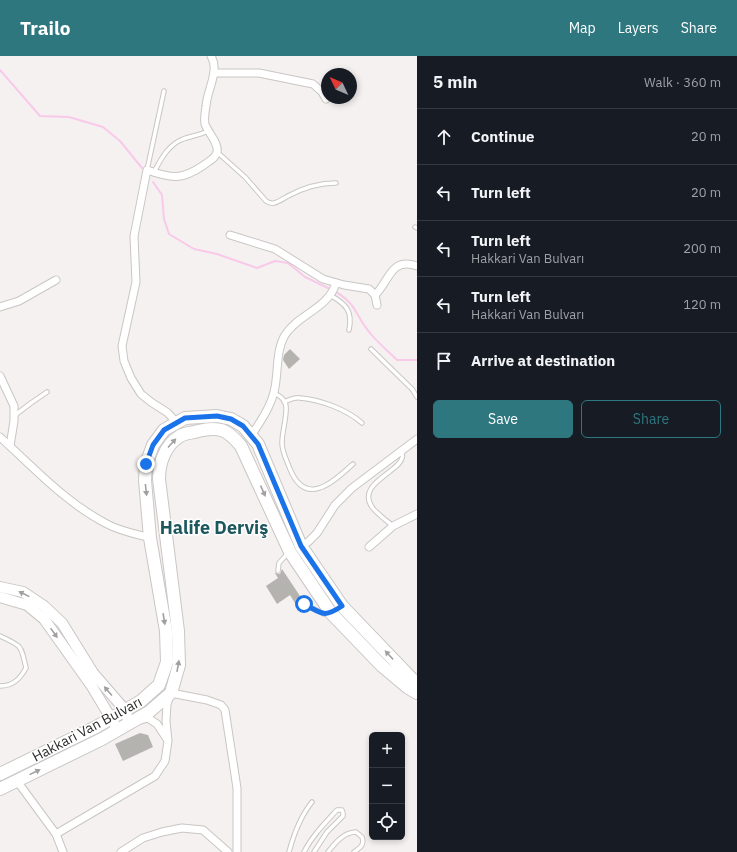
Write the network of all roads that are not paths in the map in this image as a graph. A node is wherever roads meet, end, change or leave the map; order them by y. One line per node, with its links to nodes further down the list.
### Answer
1 (211, 56): 2 (street)
2 (214, 74): 4 (street); 5 (street)
3 (164, 91): 7 (lane)
4 (321, 91)
5 (208, 131): 6 (street); 7 (lane)
6 (217, 152): 7 (street); 8 (lane)
7 (151, 171): 24 (street)
8 (336, 183)
9 (230, 235): 12 (street)
10 (417, 266): 13 (street)
11 (56, 280): 15 (street)
12 (333, 290): 13 (street); 16 (lane); 20 (street)
13 (375, 295): 14 (street)
14 (377, 305)
15 (0, 307)
16 (349, 330)
17 (371, 349): 21 (lane)
18 (0, 376): 23 (street)
19 (47, 392): 23 (lane)
20 (274, 393): 22 (lane); 26 (street)
21 (417, 397)
22 (284, 402): 25 (lane); 31 (lane)
23 (14, 417): 29 (street)
24 (176, 422): 26 (main road, Hakkari Van Bulvarı); 34 (main road, Hakkari Van Bulvarı, one-way to 34)
25 (362, 423)
26 (251, 436): 35 (main road, Hakkari Van Bulvarı)
27 (0, 437): 29 (street)
28 (417, 439): 30 (street)
29 (10, 446): 34 (street)
30 (402, 451): 33 (lane); 35 (street)
31 (353, 464)
32 (417, 514): 33 (street)
33 (393, 526): 36 (street)
34 (150, 538): 49 (main road, Hakkari Van Bulvarı, one-way to 49)
35 (301, 546): 37 (lane); 42 (main road, Hakkari Van Bulvarı)
36 (369, 547)
37 (290, 552): 38 (lane); 43 (main road); 47 (main road, one-way to 37)
38 (278, 571)
39 (0, 587): 49 (street, one-way to 39)
40 (0, 597): 50 (street, one-way to 50)
41 (298, 602): 43 (lane)
42 (342, 606): 43 (lane); 45 (main road, Hakkari Van Bulvarı, one-way to 42)
43 (331, 613): 48 (main road)
44 (0, 636): 46 (lane)
45 (417, 681)
46 (0, 686)
47 (170, 693): 51 (main road, Hakkari Van Bulvarı); 53 (street); 61 (street)
48 (417, 693)
49 (124, 710): 50 (main road, Hakkari Van Bulvarı); 51 (street)
50 (110, 719): 52 (street); 54 (main road, Hakkari Van Bulvarı)
51 (129, 723): 52 (main road, Hakkari Van Bulvarı); 53 (street)
52 (118, 730): 55 (main road, Hakkari Van Bulvarı, one-way to 52)
53 (168, 741): 57 (street)
54 (0, 774): 55 (street)
55 (9, 785): 57 (street)
56 (312, 802): 62 (lane)
57 (56, 834): 58 (street)
58 (63, 852)
59 (120, 852): 60 (street)
60 (228, 852)
61 (237, 852)
62 (289, 852)
63 (304, 852): 64 (lane)
64 (314, 852)
65 (328, 852): 66 (lane)
66 (354, 852)

